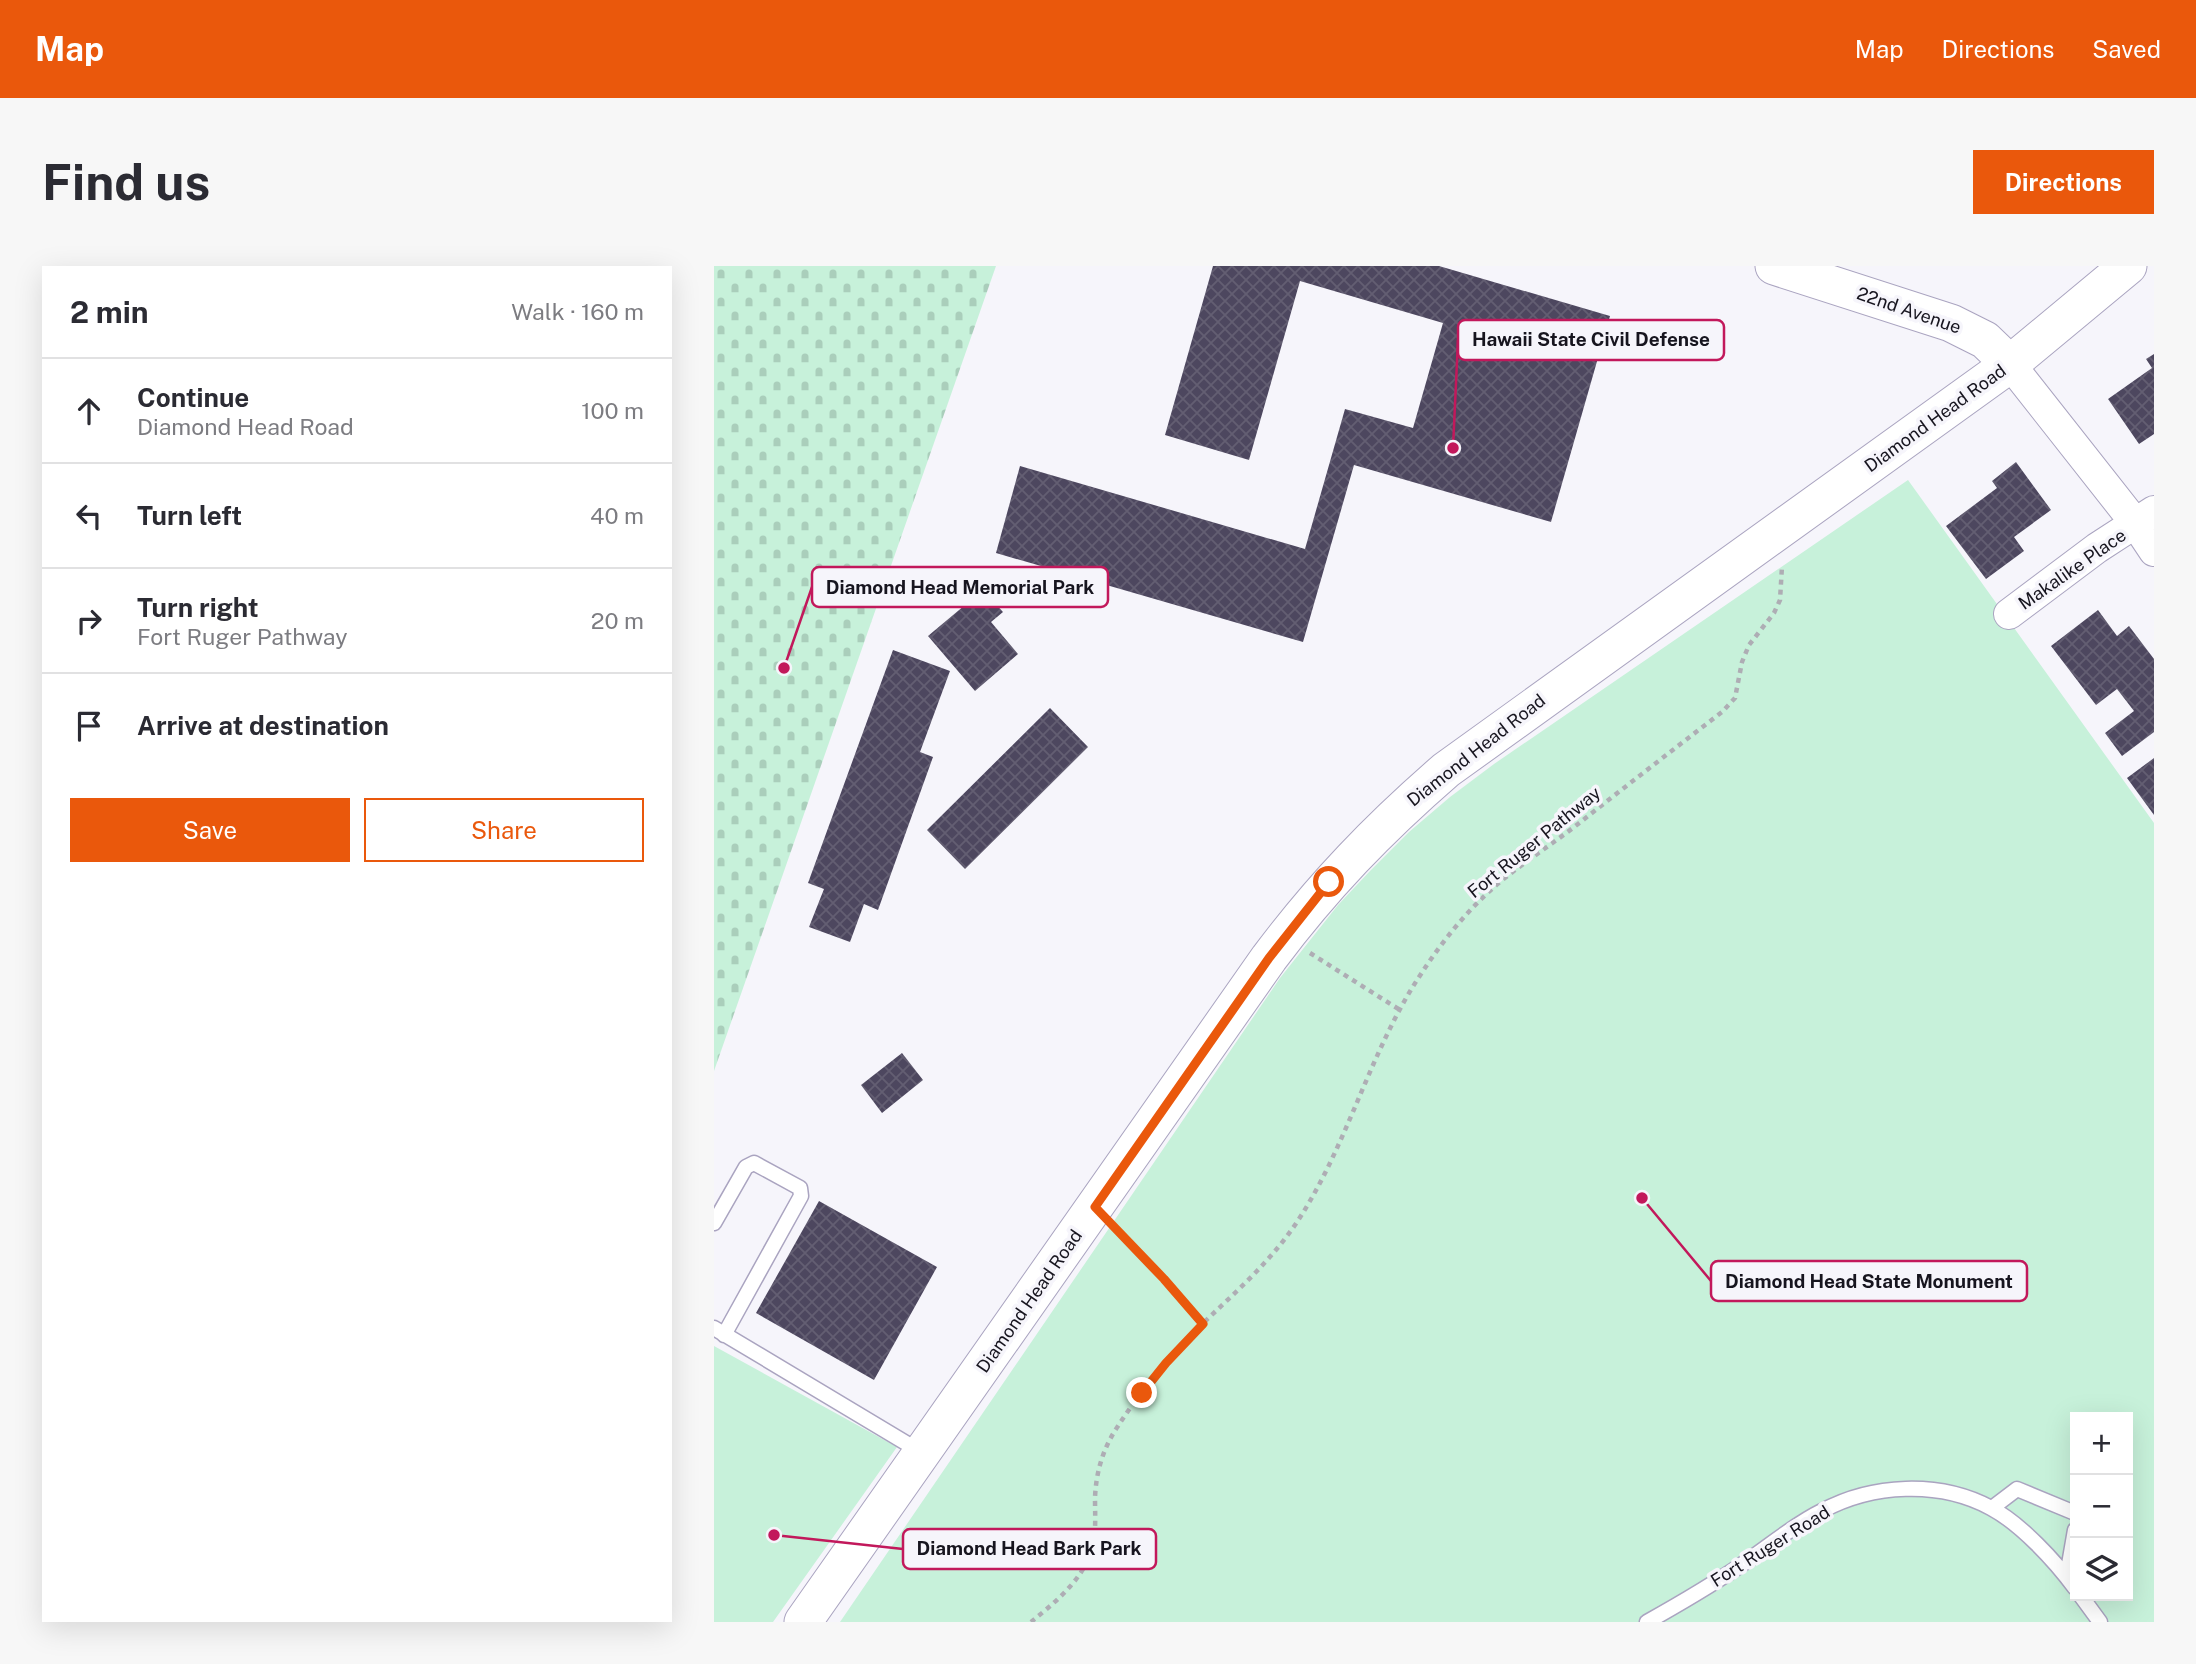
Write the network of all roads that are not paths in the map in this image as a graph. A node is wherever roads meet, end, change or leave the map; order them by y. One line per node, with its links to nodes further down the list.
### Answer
1 (1774, 266): 3 (street, 22nd Avenue)
2 (2128, 266): 3 (street, Diamond Head Road)
3 (2010, 365): 4 (street, 22nd Avenue); 9 (street, Diamond Head Road)
4 (2145, 517): 5 (street, 22nd Avenue); 6 (street, Makalike Place)
5 (2154, 551)
6 (2009, 614)
7 (714, 1223): 8 (lane)
8 (719, 1332): 9 (lane)
9 (922, 1453): 15 (street, Diamond Head Road)
10 (1992, 1508): 11 (lane); 12 (lane, Fort Ruger Road); 14 (lane, Fort Ruger Road)
11 (2070, 1511)
12 (2070, 1581)
13 (2085, 1601): 17 (lane)
14 (1668, 1616): 16 (lane, Fort Ruger Road)
15 (803, 1622)
16 (1647, 1622)
17 (2100, 1622)

